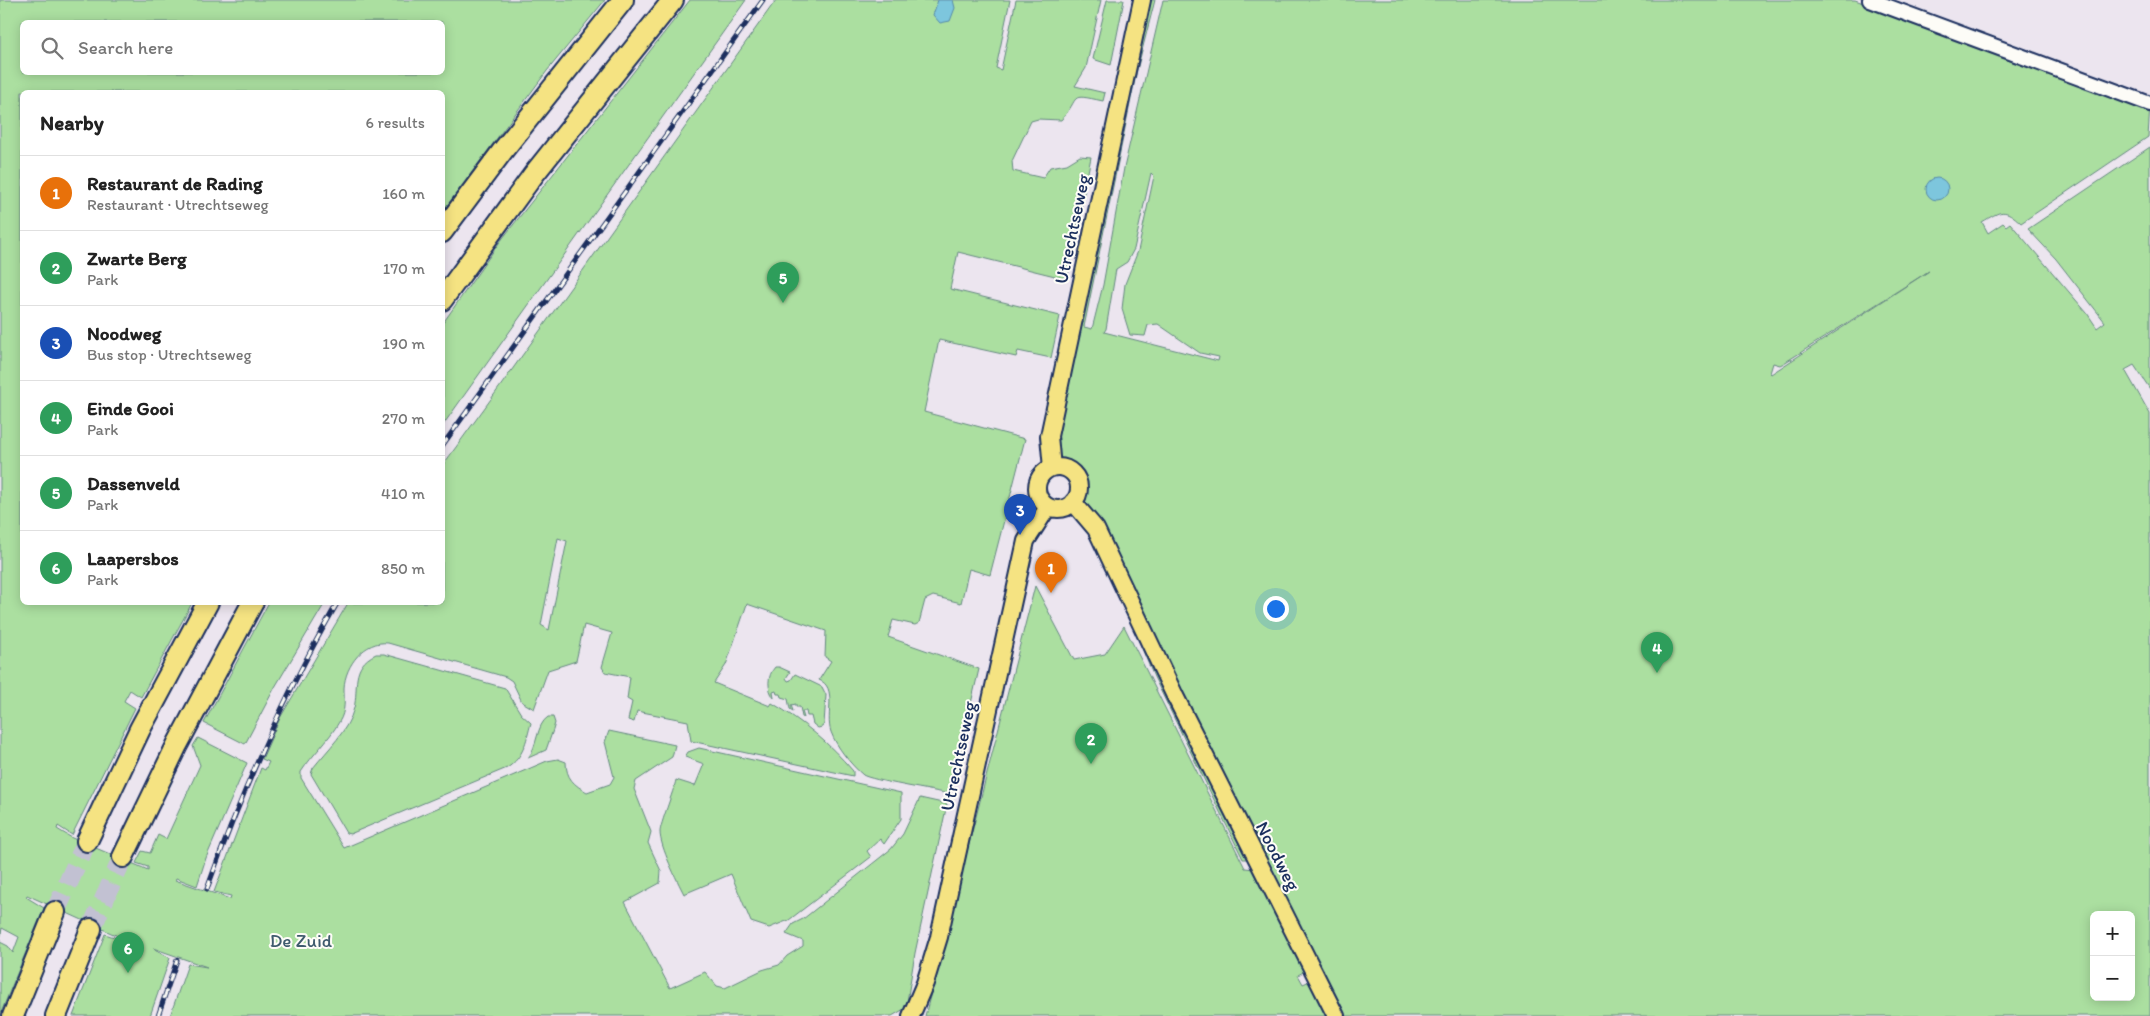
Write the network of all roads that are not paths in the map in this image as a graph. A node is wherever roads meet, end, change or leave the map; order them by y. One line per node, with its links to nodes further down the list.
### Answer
1 (623, 0): 6 (highway)
2 (673, 0): 7 (highway)
3 (1142, 0): 8 (main road, Utrechtseweg)
4 (1870, 0): 5 (street)
5 (2150, 104)
6 (445, 228)
7 (445, 296)
8 (1052, 468): 9 (main road); 10 (main road)
9 (1073, 502): 10 (main road); 20 (main road, Noodweg)
10 (1048, 507): 19 (main road, Utrechtseweg)
11 (206, 605): 13 (highway)
12 (251, 605): 14 (highway)
13 (87, 841)
14 (123, 857)
15 (55, 912): 17 (highway)
16 (91, 929): 18 (highway)
17 (13, 1016)
18 (56, 1016)
19 (911, 1016)
20 (1336, 1016)

